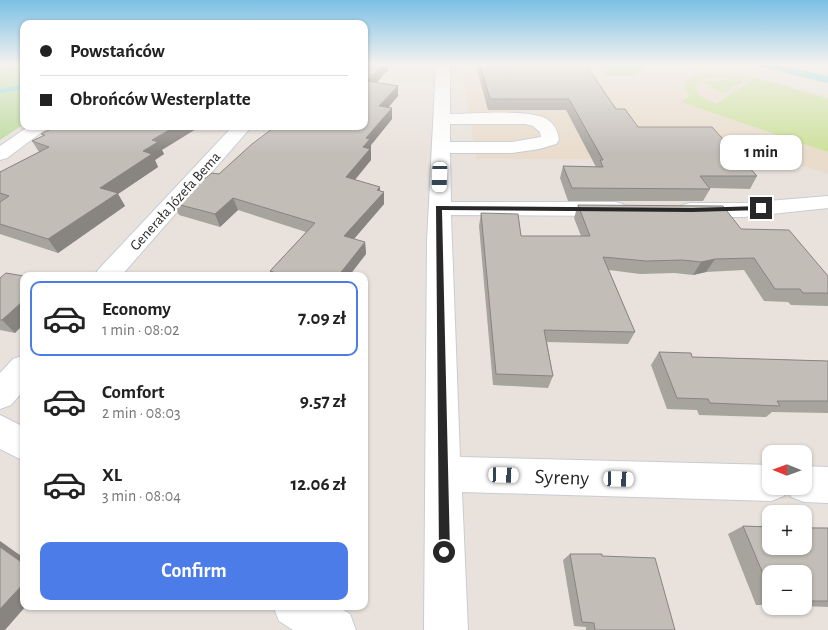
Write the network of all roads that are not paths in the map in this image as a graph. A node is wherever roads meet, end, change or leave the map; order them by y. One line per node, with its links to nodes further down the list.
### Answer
1 (442, 94): 4 (street)
2 (36, 130): 5 (street)
3 (239, 130): 10 (street, Generała Józefa Bema)
4 (441, 133): 4 (street); 7 (street)
5 (0, 154)
6 (828, 202): 9 (street)
7 (439, 208): 8 (street); 15 (street)
8 (633, 210)
9 (673, 210)
10 (111, 272)
11 (20, 372): 12 (street)
12 (0, 394)
13 (0, 431): 14 (street)
14 (20, 443)
15 (443, 474): 16 (street, Syreny); 21 (street)
16 (762, 484)
17 (812, 484): 18 (street)
18 (828, 485)
19 (301, 610): 20 (street)
20 (334, 630)
21 (446, 630)

